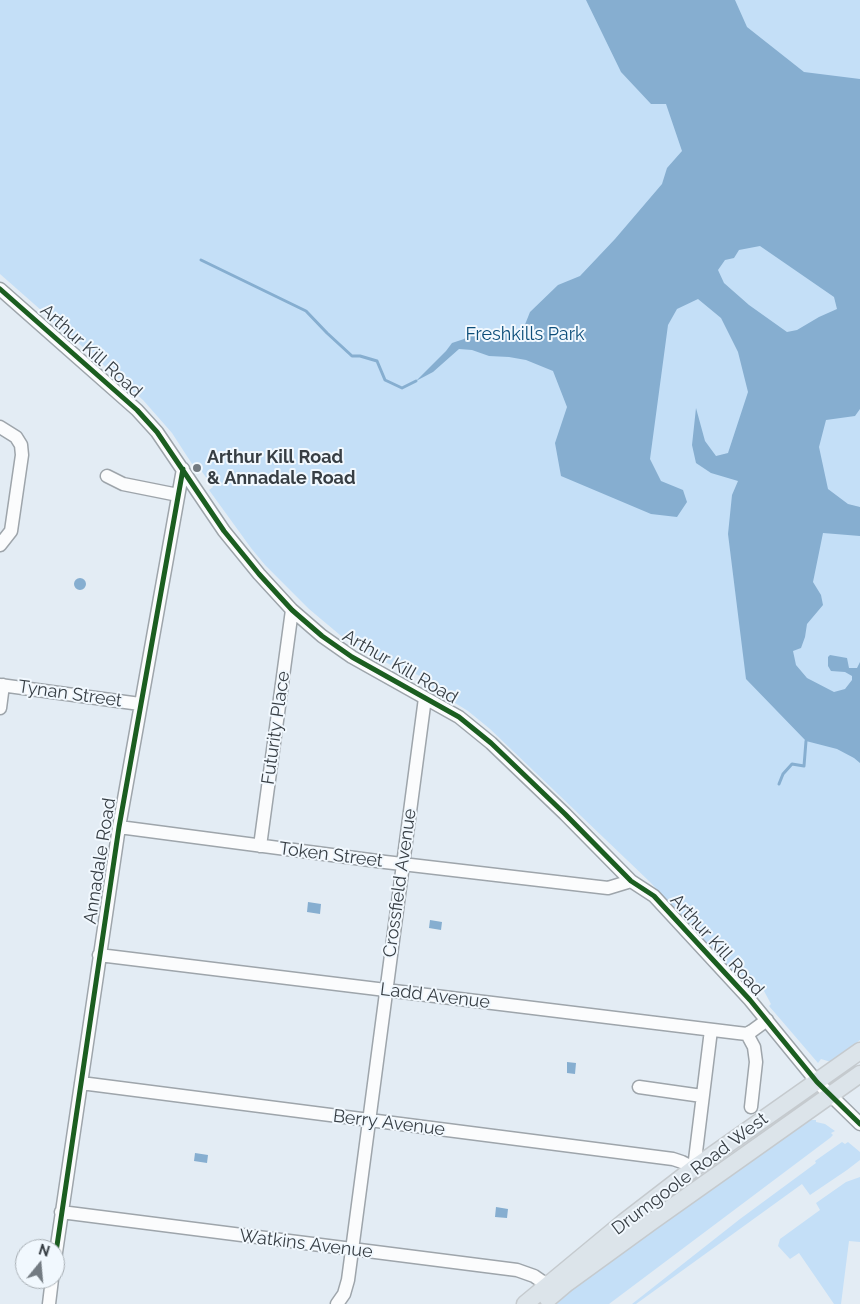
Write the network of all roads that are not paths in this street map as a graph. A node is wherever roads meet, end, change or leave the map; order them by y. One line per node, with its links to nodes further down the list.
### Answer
1 (0, 289): 3 (street, Arthur Kill Road)
2 (0, 427): 6 (street)
3 (183, 469): 5 (street, Annadale Road); 7 (street, Arthur Kill Road)
4 (107, 476): 5 (street)
5 (178, 495): 10 (street, Annadale Road)
6 (0, 545)
7 (292, 610): 9 (street, Arthur Kill Road); 13 (street, Futurity Place)
8 (2, 685): 10 (street, Tynan Street); 11 (street)
9 (425, 698): 14 (street, Crossfield Avenue); 15 (street, Arthur Kill Road)
10 (140, 704): 12 (street, Annadale Road)
11 (0, 708)
12 (119, 827): 13 (street, Token Street); 16 (street, Annadale Road)
13 (260, 846): 14 (street, Token Street)
14 (402, 864): 15 (street, Token Street); 17 (street, Crossfield Avenue)
15 (631, 881): 18 (street, Arthur Kill Road)
16 (99, 954): 17 (street, Ladd Avenue); 24 (street, Annadale Road)
17 (386, 990): 19 (street, Ladd Avenue); 29 (street, Crossfield Avenue)
18 (766, 1020): 20 (street); 23 (street, Arthur Kill Road)
19 (711, 1030): 20 (street, Ladd Avenue); 26 (street)
20 (747, 1034): 28 (street)
21 (860, 1051): 23 (main road, Drumgoole Road West)
22 (860, 1074): 27 (main road, Drumgoole Road West)
23 (817, 1082): 27 (street, Arthur Kill Road); 31 (main road, Drumgoole Road West)
24 (81, 1083): 29 (street, Berry Avenue); 32 (street, Annadale Road)
25 (638, 1087): 26 (street)
26 (702, 1096): 31 (street)
27 (830, 1096): 30 (street, Arthur Kill Road); 40 (main road, Drumgoole Road West)
28 (751, 1107)
29 (369, 1120): 31 (street, Berry Avenue); 34 (street, Crossfield Avenue)
30 (860, 1124)
31 (694, 1168): 35 (main road, Drumgoole Road West)
32 (61, 1212): 33 (street, Annadale Road); 34 (street, Watkins Avenue)
33 (58, 1239)
34 (352, 1250): 35 (street, Watkins Avenue); 38 (street, Crossfield Avenue)
35 (547, 1285): 39 (main road, Drumgoole Road West)
36 (51, 1289): 37 (street)
37 (49, 1304)
38 (337, 1304)
39 (525, 1304)
40 (542, 1304)

